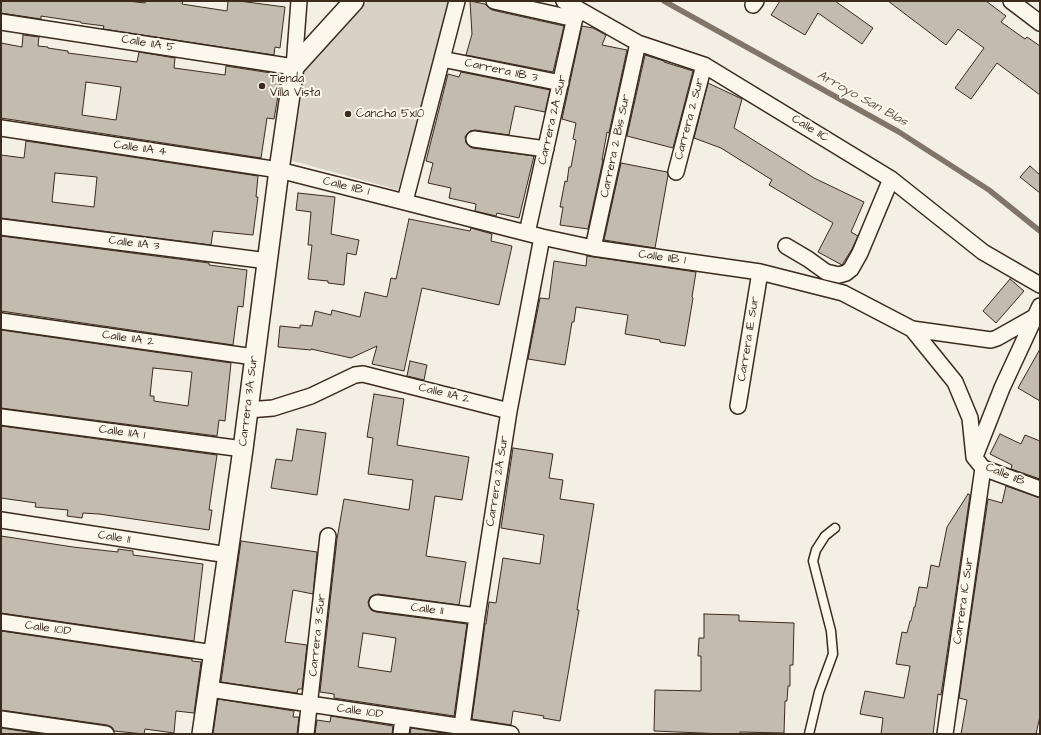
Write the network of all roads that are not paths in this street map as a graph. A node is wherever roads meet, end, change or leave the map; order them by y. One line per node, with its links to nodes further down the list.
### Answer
1 (299, 1): 13 (street, Carrera 3A Sur)
2 (354, 1): 13 (street)
3 (457, 1): 11 (street)
4 (494, 1): 7 (street)
5 (564, 1): 7 (street, Calle 11C)
6 (1011, 1): 9 (street)
7 (576, 13): 10 (street, Calle 11C); 14 (street, Carrera 2A Sur)
8 (1, 22): 13 (street, Calle 11A 5)
9 (1040, 23)
10 (638, 43): 12 (street, Calle 11C); 26 (street, Carrera 2 Bis Sur)
11 (442, 59): 14 (street, Carrera 11B 3); 21 (street)
12 (704, 65): 19 (street, Carrera 2 Sur); 20 (street, Calle 11C)
13 (294, 67): 18 (street, Carrera 3A Sur)
14 (561, 84): 17 (street, Carrera 2A Sur)
15 (1, 128): 18 (street, Calle 11A 4)
16 (474, 139): 17 (street)
17 (546, 149): 23 (street, Carrera 2A Sur)
18 (279, 170): 21 (street, Calle 11B 1); 27 (street, Carrera 3A Sur)
19 (676, 172)
20 (891, 179): 29 (street); 30 (street, Calle 11C)
21 (405, 201): 23 (street, Calle 11B 1)
22 (1, 227): 27 (street, Calle 11A 3)
23 (527, 233): 24 (street, Calle 11B 1)
24 (542, 237): 26 (street, Calle 11B 1); 38 (street, Carrera 2A Sur)
25 (786, 246): 29 (street)
26 (593, 248): 28 (street, Calle 11B 1)
27 (268, 261): 35 (street, Carrera 3A Sur)
28 (760, 272): 31 (street, Calle 11B 1); 36 (street, Carrera 1E Sur)
29 (846, 273): 31 (street)
30 (1040, 285)
31 (843, 293): 34 (street, Calle 11B 1)
32 (1038, 311): 34 (street, Calle 11B 1); 41 (street, Carrera 1C Sur)
33 (1, 321): 35 (street, Calle 11A 2)
34 (912, 329): 41 (street)
35 (254, 357): 37 (street, Carrera 3A Sur)
36 (738, 406)
37 (248, 410): 38 (street, Calle 11A 2); 40 (street, Carrera 3A Sur)
38 (509, 411): 48 (street, Carrera 2A Sur)
39 (1, 417): 40 (street, Calle 11A 1)
40 (243, 449): 46 (street, Carrera 3A Sur)
41 (979, 462): 42 (street, Calle 11B); 63 (street, Carrera 1C Sur)
42 (1040, 489)
43 (1, 520): 46 (street, Calle 11)
44 (836, 528): 62 (lane)
45 (328, 536): 52 (street, Carrera 3 Sur)
46 (228, 555): 50 (street, Carrera 3A Sur)
47 (377, 603): 48 (street, Calle 11)
48 (476, 616): 55 (street, Carrera 2A Sur)
49 (1, 622): 50 (street, Calle 10D)
50 (214, 653): 51 (street, Carrera 3A Sur)
51 (209, 689): 52 (street, Calle 10D); 58 (street, Carrera 3A Sur)
52 (310, 704): 53 (street, Calle 10D); 59 (street, Carrera 3 Sur)
53 (403, 718): 55 (street, Calle 10D); 60 (street)
54 (1, 719): 57 (street)
55 (462, 726): 56 (street, Calle 10D)
56 (494, 733): 61 (street, Calle 10D)
57 (106, 734)
58 (202, 734)
59 (306, 734)
60 (401, 734)
61 (511, 734)
62 (809, 734)
63 (945, 734)

